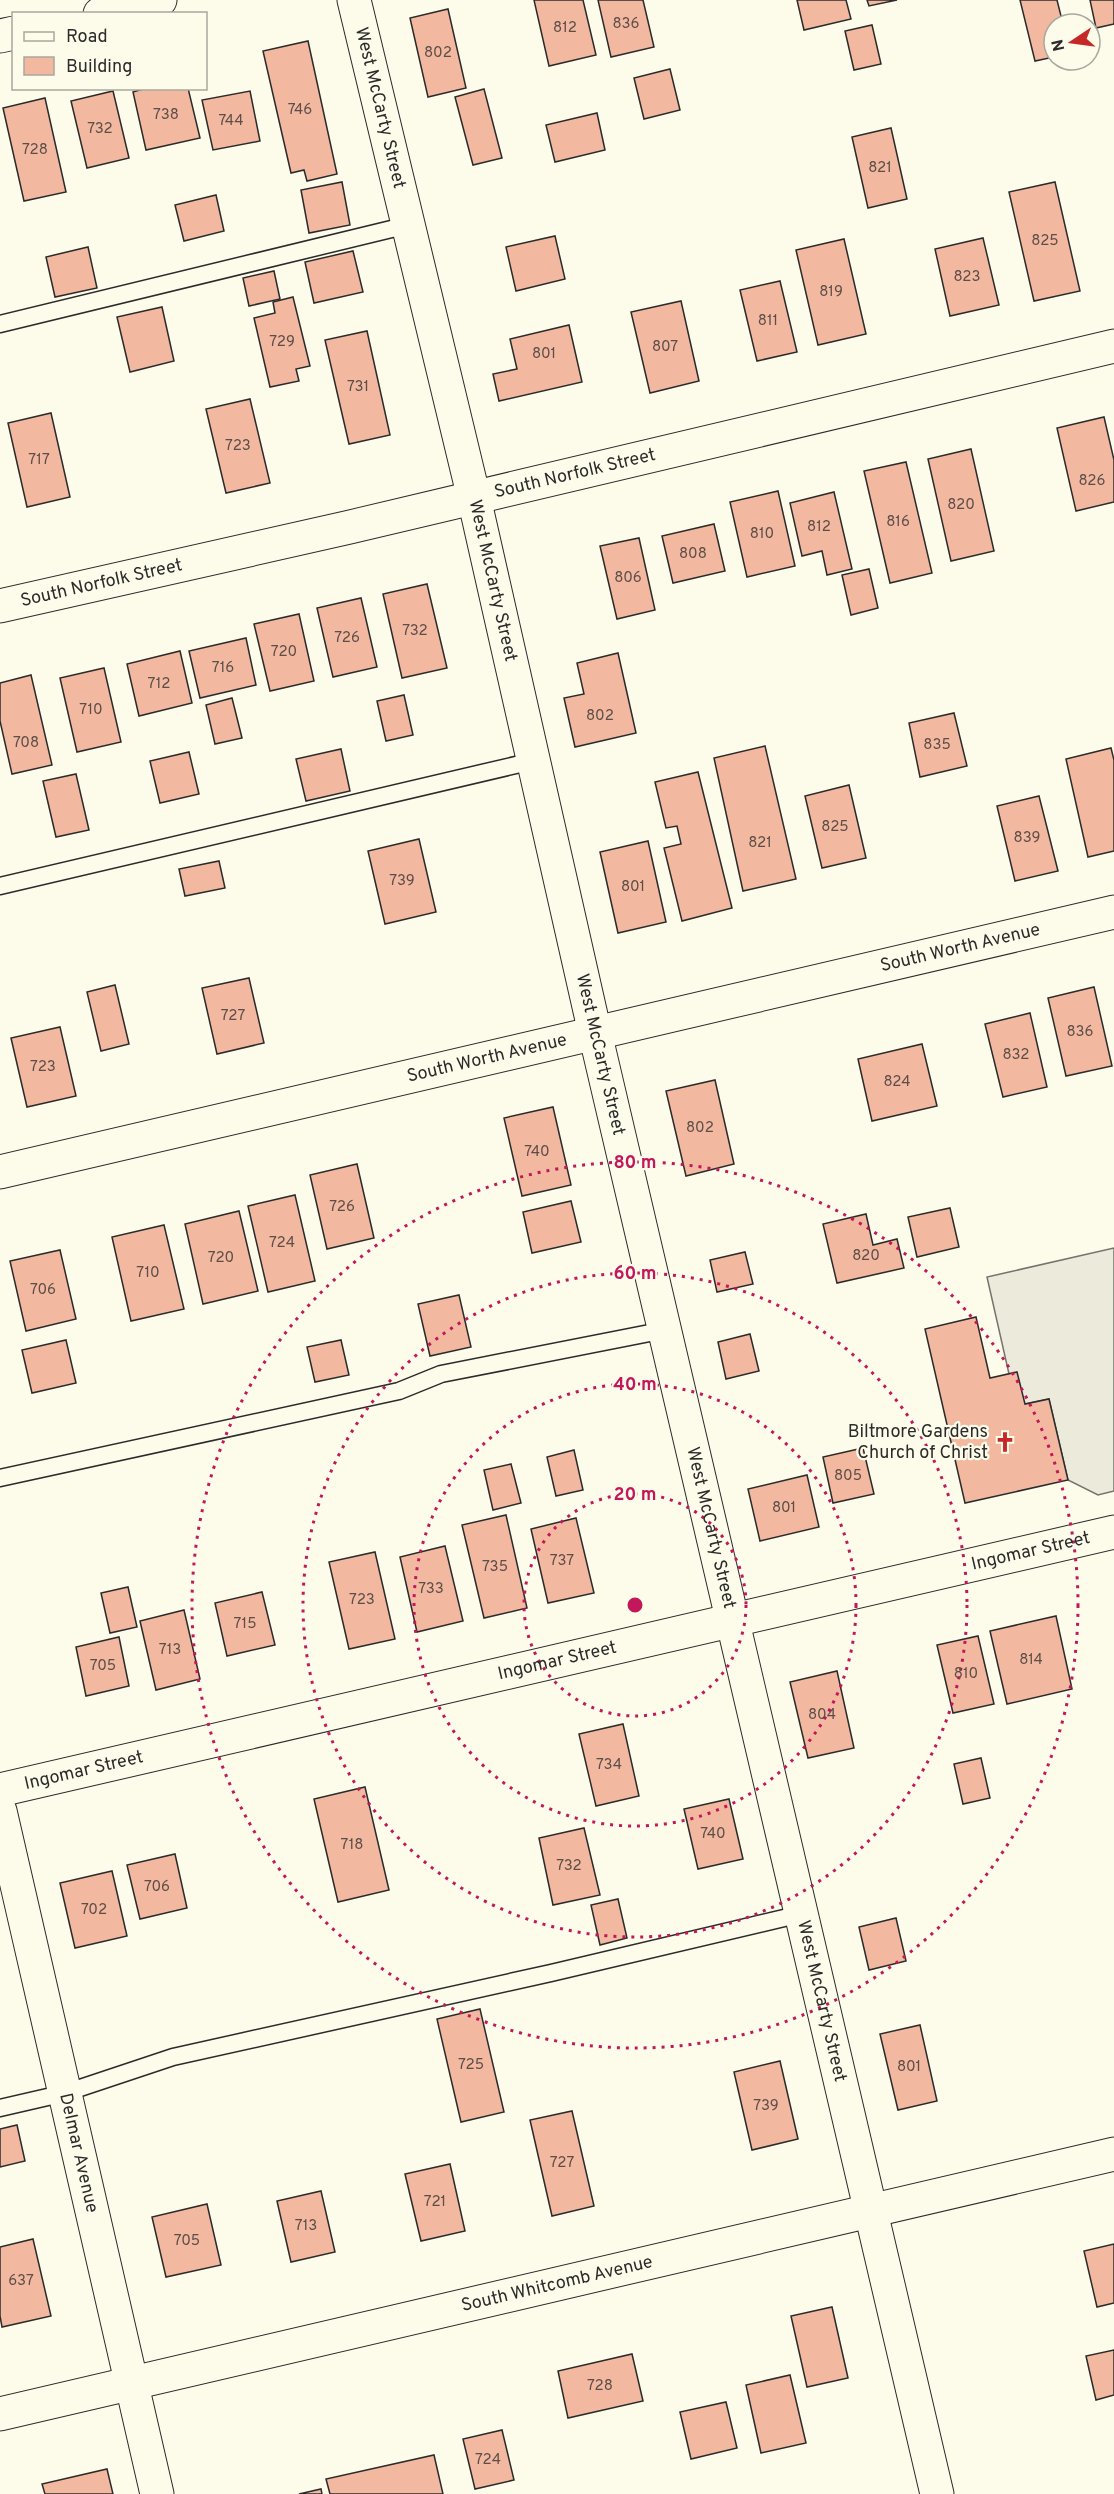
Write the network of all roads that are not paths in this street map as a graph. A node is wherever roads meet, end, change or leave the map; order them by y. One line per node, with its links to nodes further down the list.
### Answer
1 (160, 0): 3 (street)
2 (354, 0): 4 (street, West McCarty Street)
3 (109, 12)
4 (408, 225): 5 (lane); 7 (street, West McCarty Street)
5 (0, 324)
6 (1114, 346): 7 (street, South Norfolk Street)
7 (474, 498): 8 (street, South Norfolk Street); 9 (street, West McCarty Street)
8 (0, 606)
9 (533, 760): 10 (lane); 12 (street, West McCarty Street)
10 (0, 886)
11 (1114, 912): 12 (street, South Worth Avenue)
12 (596, 1033): 13 (street, South Worth Avenue); 14 (street, West McCarty Street)
13 (0, 1172)
14 (665, 1330): 15 (lane); 17 (street, West McCarty Street)
15 (0, 1478)
16 (1114, 1532): 17 (street, Ingomar Street)
17 (731, 1619): 18 (street, Ingomar Street); 20 (street, West McCarty Street)
18 (0, 1790)
19 (0, 1811): 21 (street, Delmar Avenue)
20 (801, 1914): 21 (lane); 24 (street, West McCarty Street)
21 (65, 2093): 22 (lane); 25 (street, Delmar Avenue)
22 (0, 2108)
23 (1114, 2154): 24 (street, South Whitcomb Avenue)
24 (871, 2211): 25 (street, South Whitcomb Avenue); 28 (street, West McCarty Street)
25 (132, 2384): 26 (street, South Whitcomb Avenue); 27 (street, Delmar Avenue)
26 (0, 2414)
27 (158, 2494)
28 (937, 2494)

